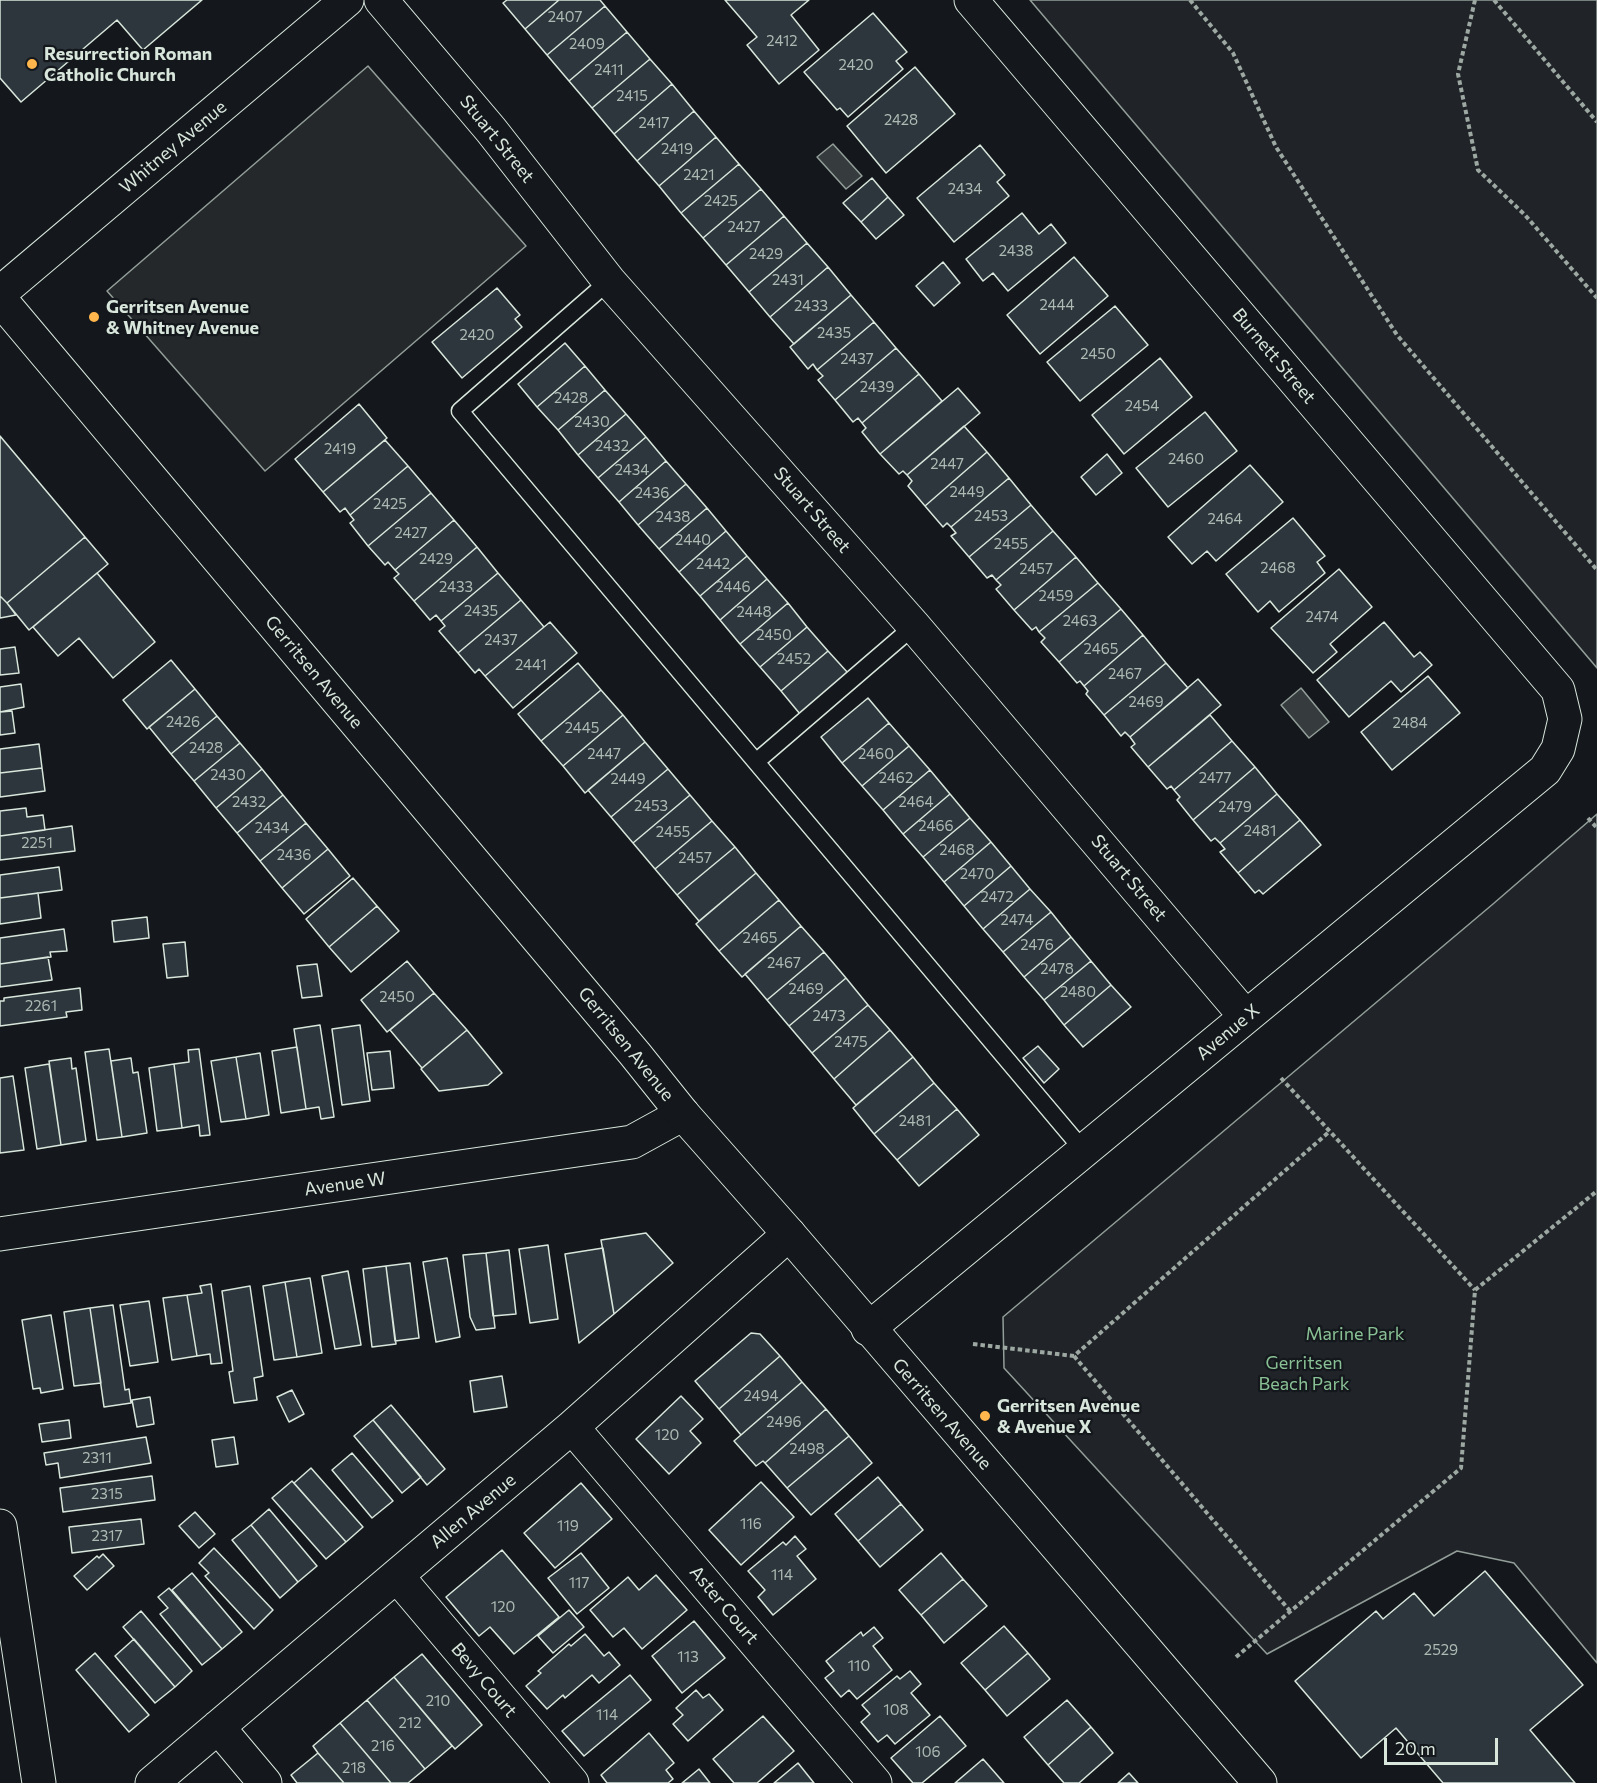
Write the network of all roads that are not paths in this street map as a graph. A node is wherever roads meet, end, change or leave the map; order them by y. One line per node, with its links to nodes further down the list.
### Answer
1 (347, 0): 5 (street, Whitney Avenue)
2 (381, 0): 4 (street, Stuart Street)
3 (971, 0): 8 (street, Burnett Street)
4 (609, 281): 7 (street, Stuart Street); 9 (lane)
5 (0, 293)
6 (0, 299): 11 (street, Gerritsen Avenue)
7 (914, 626): 9 (lane); 10 (street, Stuart Street)
8 (1565, 719): 10 (street, Avenue X)
9 (757, 761): 12 (lane)
10 (1246, 1017): 12 (street, Avenue X)
11 (683, 1114): 13 (street, Avenue W); 14 (street, Gerritsen Avenue)
12 (1084, 1151): 15 (street, Avenue X)
13 (0, 1234)
14 (789, 1234): 15 (street, Gerritsen Avenue); 16 (street, Allen Avenue)
15 (868, 1329): 25 (street, Gerritsen Avenue)
16 (573, 1427): 18 (street, Allen Avenue); 24 (street, Aster Court)
17 (0, 1526): 20 (street)
18 (397, 1576): 19 (street, Allen Avenue); 23 (street, Bevy Court)
19 (218, 1727): 21 (street, Allen Avenue); 22 (street)
20 (39, 1783)
21 (152, 1783)
22 (265, 1783)
23 (572, 1783)
24 (875, 1783)
25 (1260, 1783)

